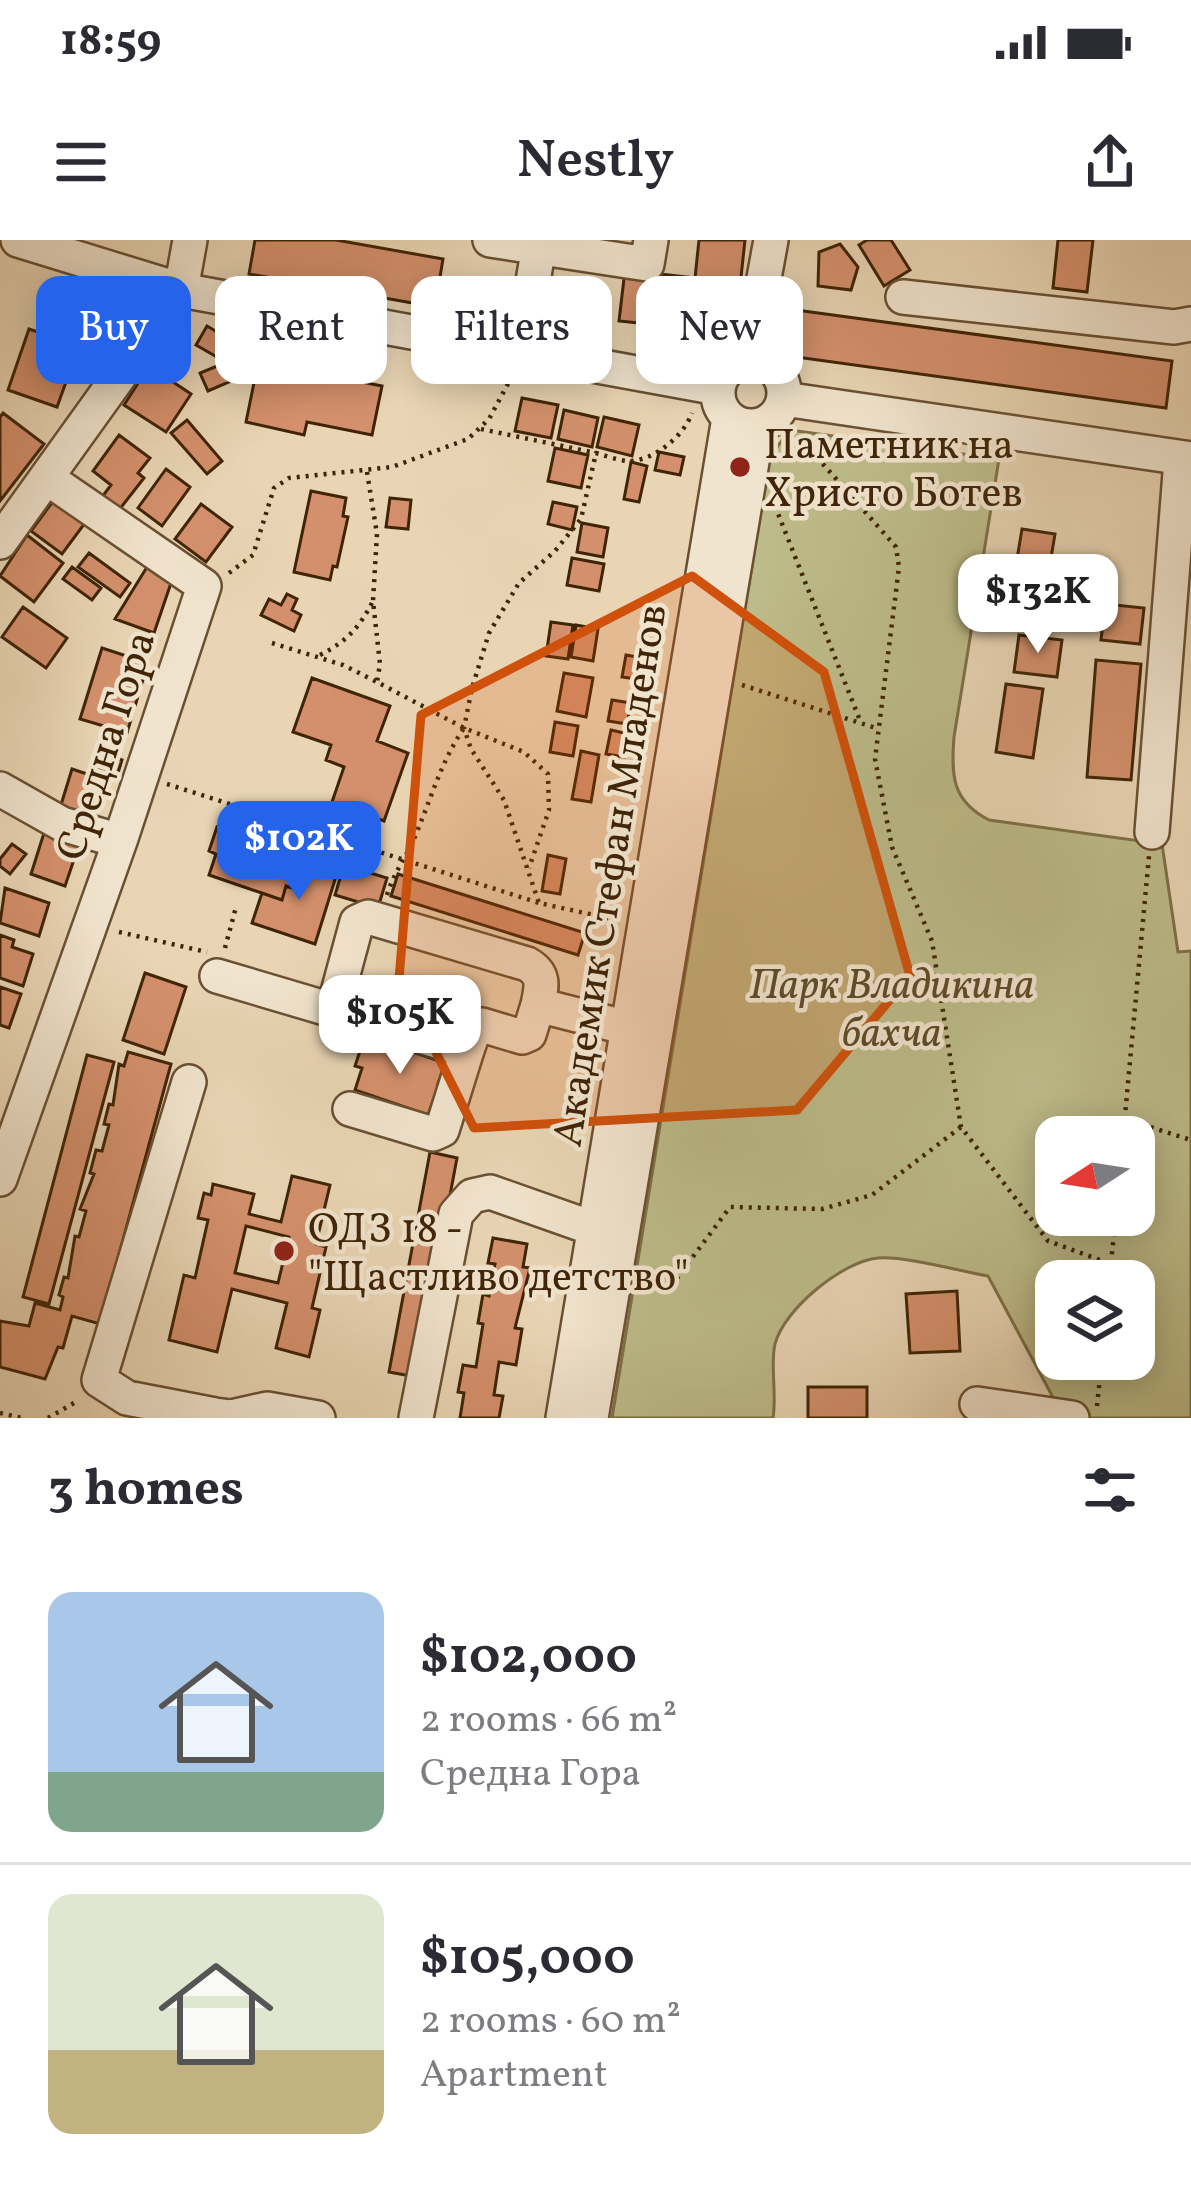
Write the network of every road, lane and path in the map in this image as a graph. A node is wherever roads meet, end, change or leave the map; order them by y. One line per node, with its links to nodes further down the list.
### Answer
1 (18, 240): 7 (street)
2 (190, 240): 8 (street)
3 (490, 240): 6 (street)
4 (651, 240): 6 (street)
5 (775, 243): 10 (street)
6 (540, 244): 9 (street)
7 (135, 276)
8 (184, 276)
9 (534, 276)
10 (768, 276)
11 (191, 292): 14 (street)
12 (903, 297): 13 (street)
13 (1191, 324)
14 (411, 332)
15 (612, 374): 20 (street)
16 (114, 384): 25 (street)
17 (509, 384): 21 (path)
18 (737, 384): 20 (street)
19 (782, 384): 20 (street)
20 (744, 405): 22 (path); 23 (street); 32 (street, Академик Стефан Младенов); 36 (path); 47 (street, Академик Стефан Младенов)
21 (482, 429): 22 (path); 24 (path)
22 (596, 453): 35 (path)
23 (1186, 460): 39 (street)
24 (367, 472): 28 (path); 29 (path)
25 (47, 478): 27 (street); 28 (street)
26 (770, 494): 34 (path)
27 (0, 542)
28 (204, 586): 37 (street, Средна Гора)
29 (373, 601): 31 (path); 33 (path)
30 (272, 643): 31 (path)
31 (316, 657): 33 (path)
32 (716, 676): 34 (path); 72 (street, Академик Стефан Младенов)
33 (377, 682): 35 (path)
34 (861, 723): 36 (path)
35 (464, 728): 41 (path); 42 (path); 42 (path)
36 (879, 729): 56 (path)
37 (142, 776): 40 (street, Средна Гора); 41 (path)
38 (0, 789): 40 (street)
39 (1152, 832): 55 (path)
40 (120, 841): 46 (street, Средна Гора)
41 (403, 859): 43 (path); 45 (path)
42 (527, 873): 43 (path)
43 (538, 903): 47 (path)
44 (236, 907): 46 (path)
45 (383, 908)
46 (90, 925): 59 (street, Средна Гора)
47 (644, 925): 51 (street, Академик Стефан Младенов)
48 (217, 976): 50 (street)
49 (538, 1005): 50 (street); 51 (street); 52 (street)
50 (332, 1011): 52 (street)
51 (628, 1028): 60 (street, Академик Стефан Младенов)
52 (467, 1050): 54 (street)
53 (189, 1082): 63 (street)
54 (350, 1109)
55 (1125, 1116)
56 (961, 1127): 61 (path); 62 (path)
57 (1155, 1129): 58 (path)
58 (1191, 1140)
59 (0, 1179)
60 (595, 1229): 70 (street); 71 (street, Академик Стефан Младенов)
61 (1100, 1260)
62 (666, 1293)
63 (99, 1380): 68 (path); 69 (street)
64 (1100, 1380): 74 (path)
65 (977, 1404): 73 (street)
66 (0, 1413): 67 (path)
67 (22, 1418)
68 (48, 1418)
69 (318, 1418)
70 (416, 1418)
71 (563, 1418)
72 (591, 1418)
73 (1072, 1418)
74 (1096, 1418)

